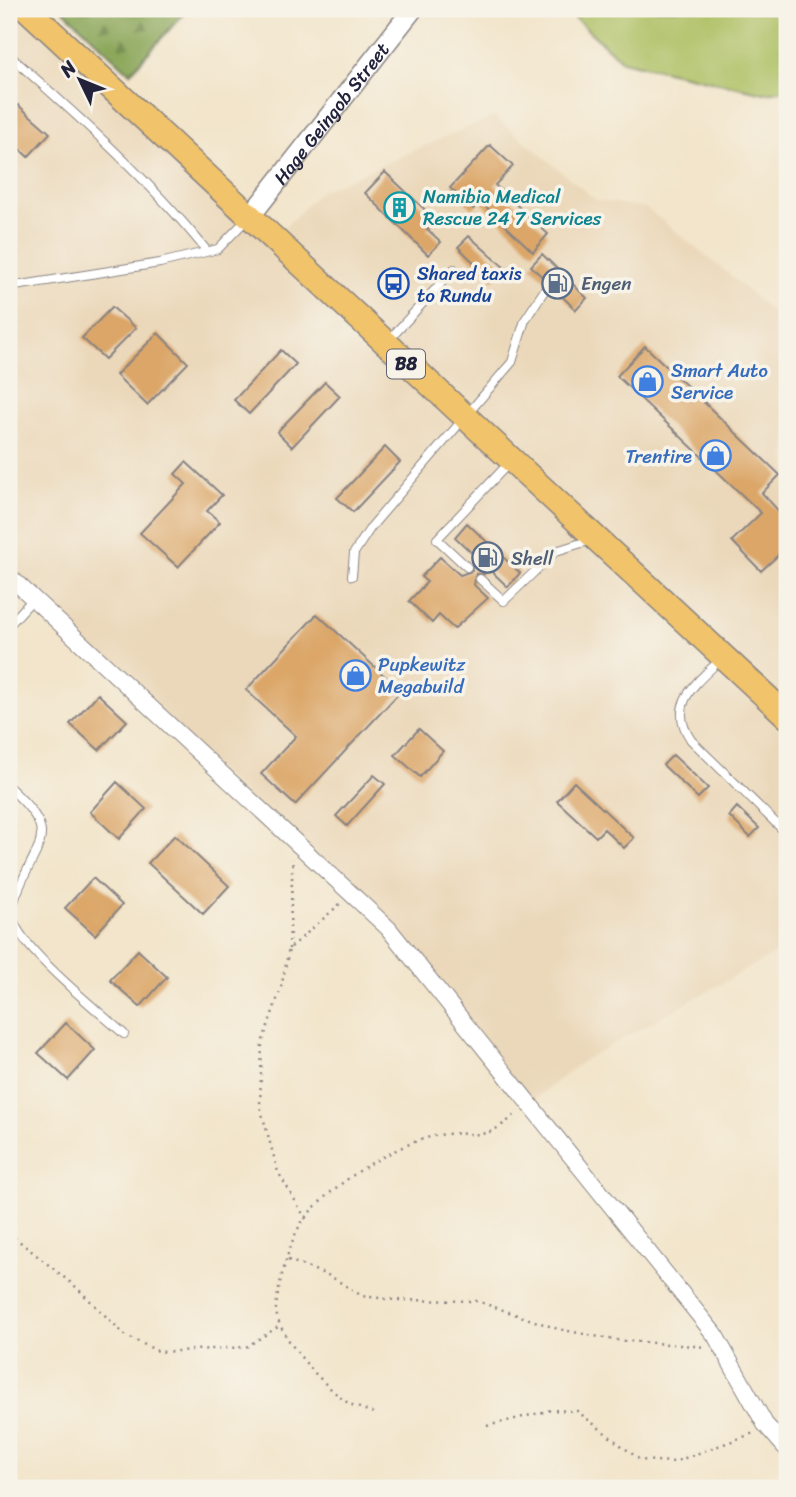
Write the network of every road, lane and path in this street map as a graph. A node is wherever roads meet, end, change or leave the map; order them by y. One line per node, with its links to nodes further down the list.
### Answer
1 (27, 9): 4 (highway, B8)
2 (412, 9): 4 (street, Hage Geingob Street)
3 (9, 55): 5 (lane)
4 (248, 218): 5 (lane); 9 (highway, B8)
5 (207, 251): 7 (lane)
6 (454, 269): 9 (lane)
7 (9, 287)
8 (544, 291): 10 (lane)
9 (385, 344): 10 (highway, B8)
10 (465, 419): 11 (highway, B8); 15 (lane)
11 (511, 461): 12 (highway, B8); 13 (lane)
12 (597, 538): 16 (lane); 19 (highway, B8)
13 (467, 567)
14 (9, 576): 17 (street)
15 (352, 576)
16 (480, 579)
17 (33, 598): 18 (lane); 23 (street)
18 (9, 625)
19 (724, 656): 20 (highway, B8); 22 (lane)
20 (787, 716)
21 (9, 787): 26 (lane)
22 (787, 834)
23 (294, 840): 24 (street); 25 (path)
24 (351, 893): 25 (path); 27 (street)
25 (289, 950): 28 (path)
26 (124, 1034)
27 (529, 1103): 28 (path); 32 (street)
28 (306, 1219): 30 (path)
29 (9, 1233): 31 (path)
30 (288, 1260): 31 (path); 32 (path)
31 (279, 1326): 33 (path)
32 (723, 1349): 35 (street)
33 (373, 1413)
34 (487, 1426): 35 (path)
35 (768, 1427): 36 (street)
36 (786, 1447)

